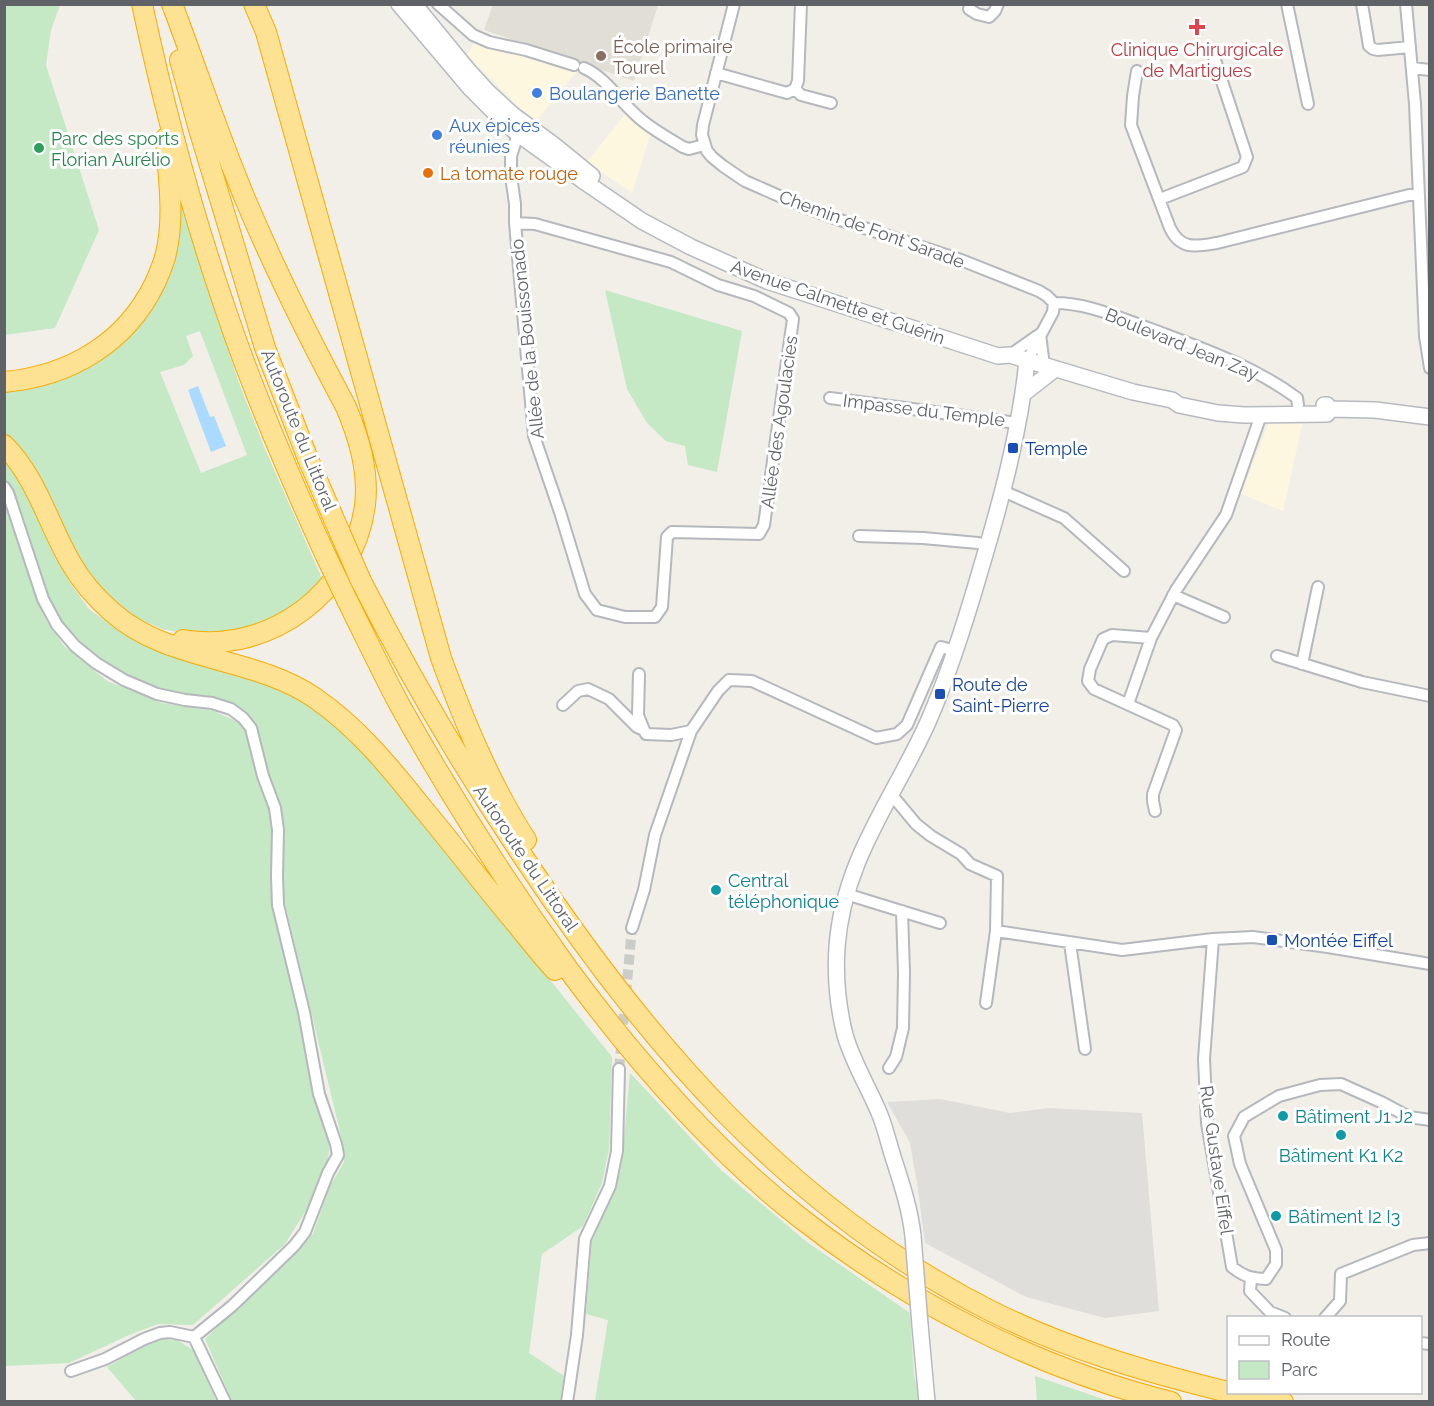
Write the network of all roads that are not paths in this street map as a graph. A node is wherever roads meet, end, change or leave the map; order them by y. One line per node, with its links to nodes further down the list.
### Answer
1 (142, 4): 23 (highway)
2 (166, 4): 15 (highway)
3 (172, 4): 15 (highway)
4 (254, 4): 77 (highway)
5 (399, 4): 27 (main road, Avenue Calmette et Guérin)
6 (414, 4): 26 (main road, Avenue Calmette et Guérin)
7 (438, 4): 28 (street)
8 (734, 4): 21 (street)
9 (801, 4): 22 (street)
10 (998, 4): 14 (street)
11 (1287, 4): 25 (street)
12 (1362, 4): 16 (street)
13 (1406, 4): 16 (street)
14 (969, 9)
15 (176, 27): 53 (highway); 77 (highway, Autoroute du Littoral, bridge)
16 (1410, 47): 18 (street)
17 (1212, 51): 30 (street)
18 (1412, 68): 19 (street); 29 (street)
19 (1430, 70)
20 (1137, 71): 30 (street)
21 (716, 73): 22 (street); 28 (street)
22 (795, 89): 24 (street)
23 (163, 97): 38 (highway); 81 (highway, Autoroute du Littoral, bridge)
24 (831, 103)
25 (1308, 104)
26 (513, 115): 27 (street, Allée de la Bouissonado); 34 (main road, Avenue Calmette et Guérin)
27 (518, 134): 31 (street, Allée de la Bouissonado); 34 (main road, Avenue Calmette et Guérin)
28 (704, 145): 32 (street, Chemin de Font Sarade)
29 (1418, 195): 30 (street); 37 (street)
30 (1160, 199)
31 (515, 223): 48 (street, Allée des Agoulacies); 48 (street, Allée de la Bouissonado)
32 (1054, 303): 33 (street); 42 (street, Boulevard Jean Zay)
33 (1040, 334): 34 (street); 35 (street); 36 (street)
34 (1010, 355): 35 (main road, Avenue Calmette et Guérin)
35 (1027, 360): 36 (main road, Avenue Calmette et Guérin); 39 (main road)
36 (1049, 367): 39 (main road); 41 (main road, Avenue Calmette et Guérin)
37 (1430, 368)
38 (4, 382)
39 (1023, 394): 44 (main road)
40 (830, 398): 44 (street, Impasse du Temple)
41 (1262, 410): 42 (main road, Avenue Calmette et Guérin); 54 (street)
42 (1298, 410): 43 (main road, Avenue Calmette et Guérin)
43 (1430, 417)
44 (1017, 423): 47 (main road)
45 (4, 445): 53 (highway)
46 (4, 487): 87 (street)
47 (1003, 491): 50 (main road); 51 (street)
48 (762, 530)
49 (859, 536): 50 (street)
50 (988, 546): 57 (main road)
51 (1124, 571)
52 (1318, 587): 59 (street)
53 (90, 589): 81 (highway)
54 (1173, 595): 55 (street); 56 (street)
55 (1224, 617)
56 (1151, 638): 62 (street); 62 (street)
57 (955, 651): 65 (street); 66 (main road)
58 (1277, 656): 59 (street)
59 (1302, 664): 61 (street)
60 (639, 674): 64 (street)
61 (1430, 696)
62 (1128, 704): 67 (street)
63 (563, 705): 64 (street)
64 (645, 730): 65 (street)
65 (691, 731): 71 (street)
66 (891, 794): 68 (main road); 72 (street)
67 (1155, 811)
68 (846, 894): 69 (street); 93 (main road, bridge)
69 (902, 911): 70 (street); 79 (street)
70 (940, 923)
71 (633, 928)
72 (996, 931): 74 (street); 76 (street)
73 (1213, 939): 74 (street); 75 (street); 84 (street, Rue Gustave Eiffel)
74 (1070, 943): 78 (street)
75 (1430, 964)
76 (986, 1003)
77 (646, 1027): 89 (highway, Autoroute du Littoral)
78 (1085, 1049)
79 (889, 1068)
80 (619, 1069): 92 (street)
81 (669, 1093): 94 (highway, Autoroute du Littoral)
82 (1430, 1120): 84 (street)
83 (1430, 1243): 86 (street)
84 (1251, 1278): 85 (street, Rue Gustave Eiffel)
85 (1282, 1316)
86 (1326, 1316)
87 (194, 1337): 88 (street); 91 (street)
88 (71, 1371)
89 (1227, 1392)
90 (1245, 1394): 95 (highway)
91 (225, 1401)
92 (567, 1401)
93 (927, 1401)
94 (1171, 1401)
95 (1283, 1401)

